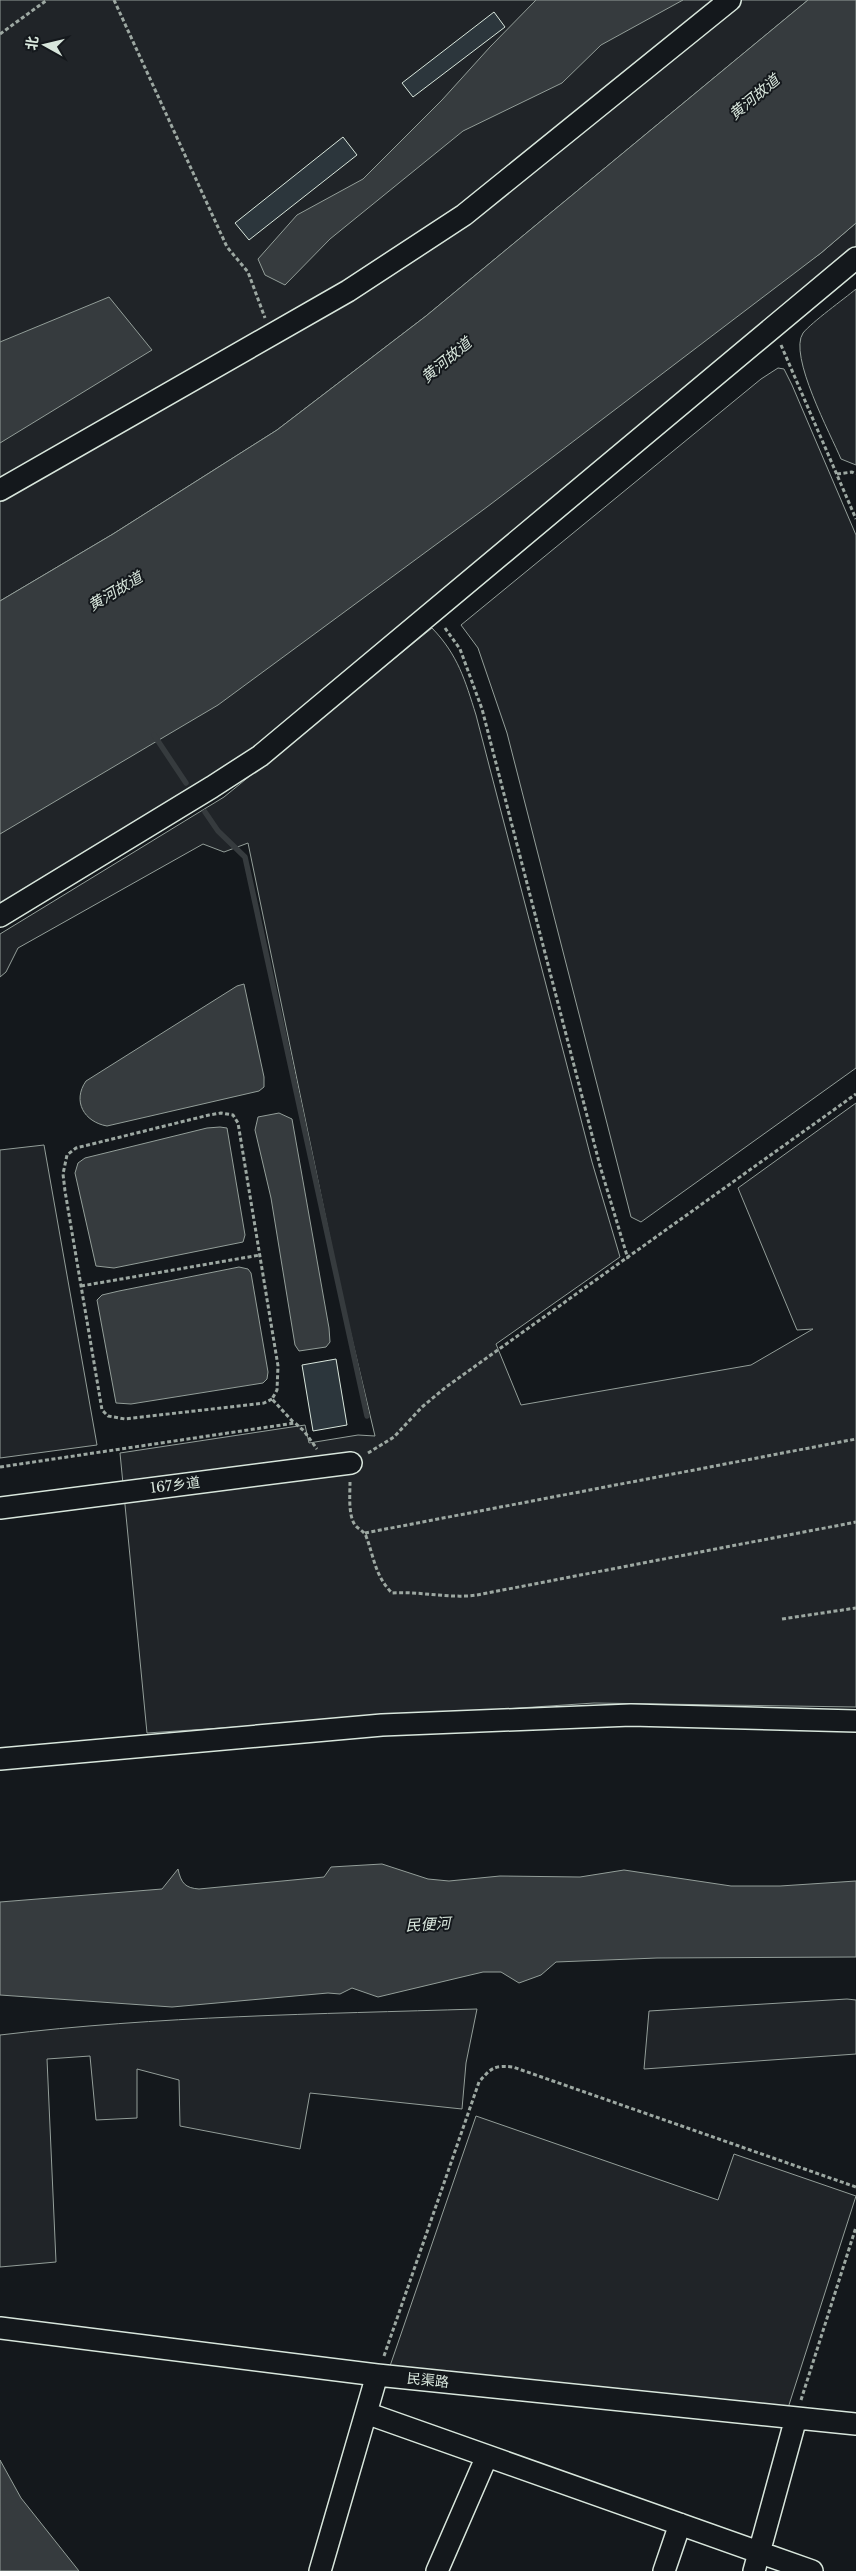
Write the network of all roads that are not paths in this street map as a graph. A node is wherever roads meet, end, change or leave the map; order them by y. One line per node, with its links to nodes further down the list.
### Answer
1 (730, 0): 3 (street)
2 (856, 258): 4 (street)
3 (0, 490)
4 (0, 916)
5 (351, 1463): 6 (street, 167乡道)
6 (0, 1508)
7 (856, 1721): 8 (street)
8 (0, 1760)
9 (0, 2328): 10 (street, 民渠路)
10 (377, 2375): 11 (street); 12 (street, 民渠路)
11 (366, 2413): 14 (street); 17 (street)
12 (796, 2418): 13 (street, 民渠路); 16 (street)
13 (856, 2424)
14 (487, 2456): 15 (street); 18 (street)
15 (680, 2524): 16 (street); 19 (street)
16 (756, 2562): 20 (street)
17 (320, 2571)
18 (437, 2571)
19 (664, 2571)
20 (812, 2571)

